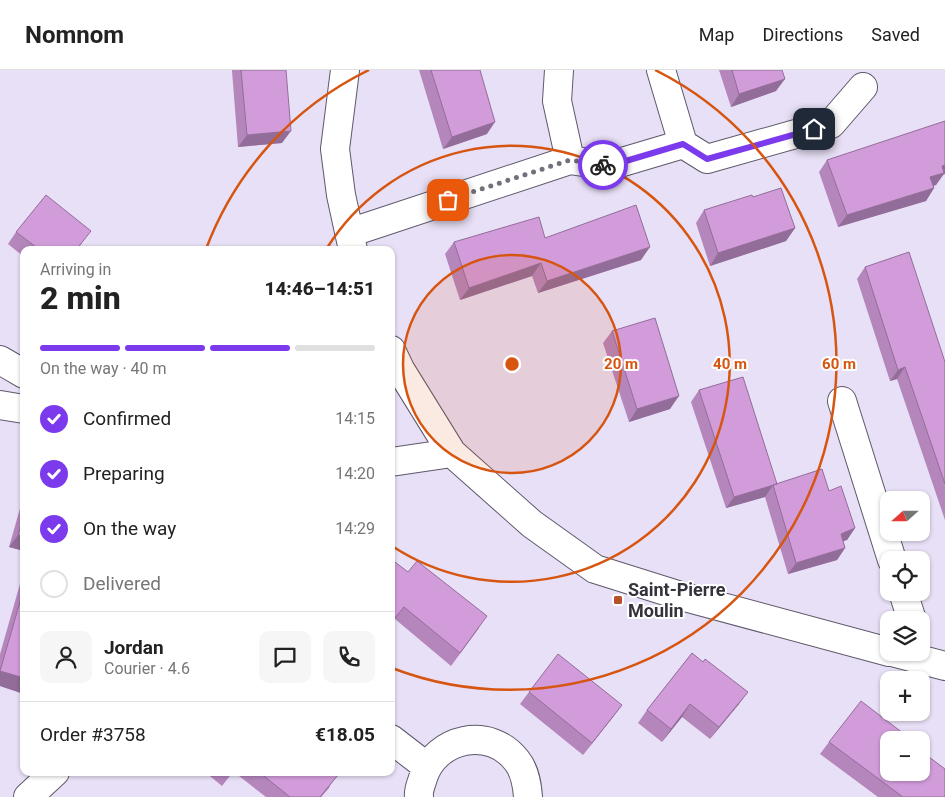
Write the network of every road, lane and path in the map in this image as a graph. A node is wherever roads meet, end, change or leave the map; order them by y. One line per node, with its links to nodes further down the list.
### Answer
1 (327, 70): 7 (street)
2 (345, 70): 7 (street)
3 (559, 70): 8 (street)
4 (661, 70): 6 (street)
5 (863, 87): 6 (street)
6 (683, 144): 8 (street)
7 (335, 149): 9 (street)
8 (570, 160): 9 (street)
9 (351, 242)
10 (395, 358): 16 (street)
11 (0, 360): 12 (street)
12 (20, 372)
13 (842, 401): 18 (street)
14 (0, 405): 15 (street)
15 (20, 408)
16 (452, 453): 17 (street); 19 (street)
17 (395, 461)
18 (889, 551)
19 (880, 649)
20 (930, 660): 21 (street)
21 (945, 666)
22 (395, 741): 23 (street)
23 (426, 766): 26 (street); 27 (street)
24 (51, 776): 25 (street)
25 (28, 797)
26 (419, 797)
27 (528, 797)

